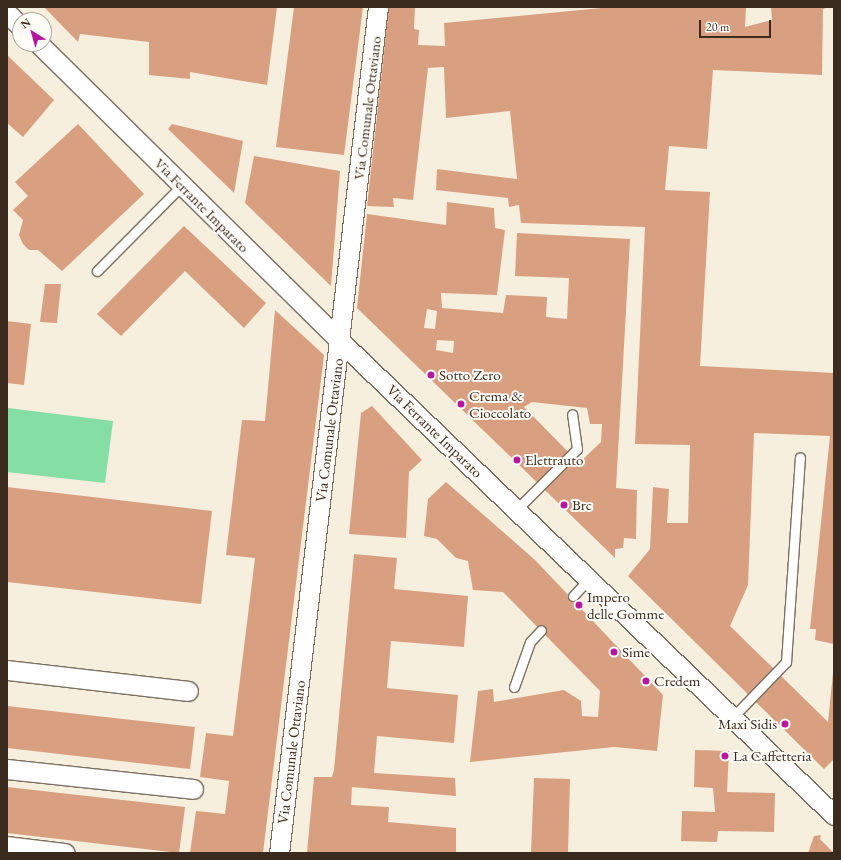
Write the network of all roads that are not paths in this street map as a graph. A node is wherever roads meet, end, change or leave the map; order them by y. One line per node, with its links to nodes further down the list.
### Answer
1 (378, 7): 5 (street, Via Comunale Ottaviano)
2 (47, 52): 3 (street, Via Ferrante Imparato)
3 (182, 185): 4 (lane); 5 (street, Via Ferrante Imparato)
4 (97, 271)
5 (339, 340): 8 (street, Via Ferrante Imparato); 21 (street, Via Comunale Ottaviano)
6 (572, 414): 8 (lane)
7 (800, 457): 15 (lane)
8 (517, 509): 9 (street, Via Ferrante Imparato)
9 (590, 578): 10 (lane); 15 (street, Via Ferrante Imparato)
10 (572, 596)
11 (541, 630): 13 (lane)
12 (7, 670): 14 (street)
13 (514, 687)
14 (188, 691)
15 (733, 717): 18 (street, Via Ferrante Imparato)
16 (7, 769): 17 (street)
17 (193, 790)
18 (834, 815)
19 (7, 846): 20 (street)
20 (65, 853)
21 (279, 853)

